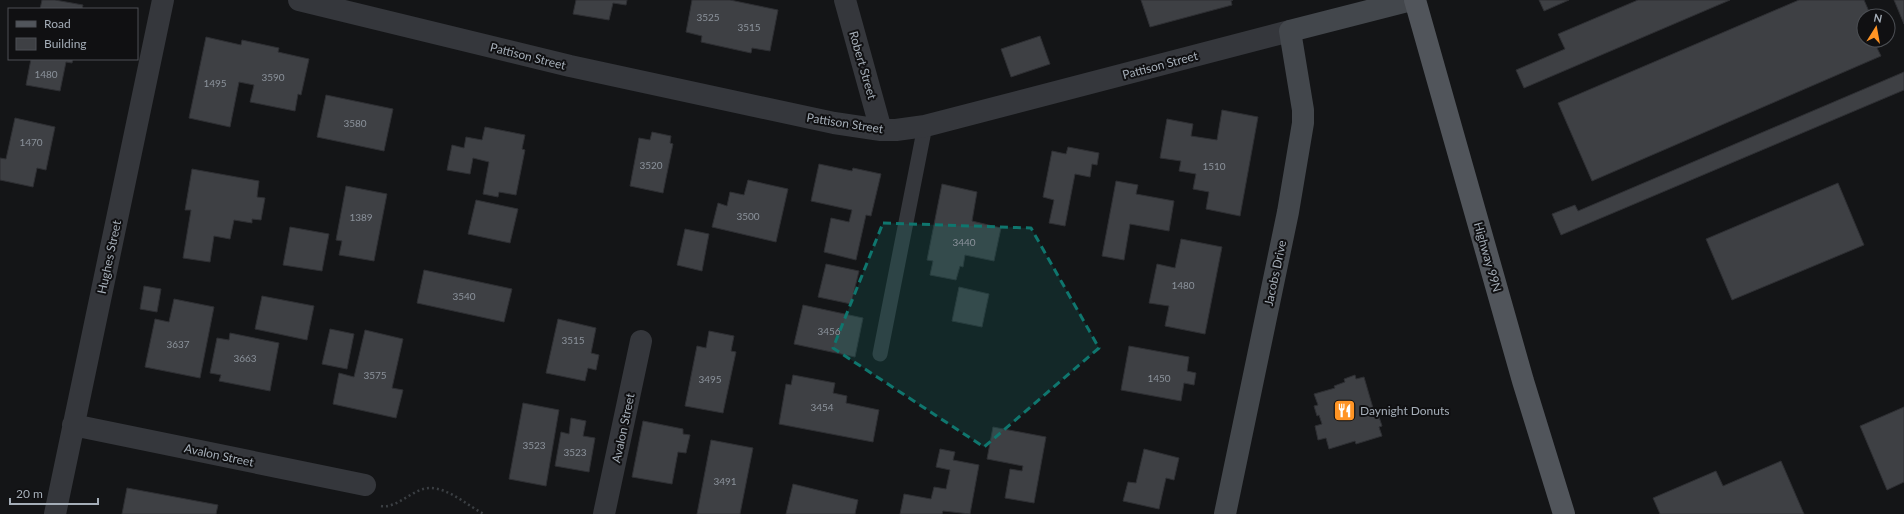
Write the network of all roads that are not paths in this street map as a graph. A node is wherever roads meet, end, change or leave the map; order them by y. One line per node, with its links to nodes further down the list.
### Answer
1 (163, 0): 11 (street, Hughes Street)
2 (299, 0): 8 (street, Pattison Street)
3 (845, 0): 8 (street, Robert Street)
4 (1411, 0): 6 (street, Pattison Street)
5 (1415, 0): 16 (main road, Highway 99N)
6 (1290, 31): 7 (street, Pattison Street); 15 (street, Jacobs Drive)
7 (925, 126): 8 (street, Pattison Street); 10 (lane)
8 (881, 130)
9 (641, 341): 14 (street, Avalon Street)
10 (880, 354)
11 (73, 425): 12 (street, Avalon Street); 13 (street, Hughes Street)
12 (365, 485)
13 (55, 514)
14 (604, 514)
15 (1225, 514)
16 (1564, 514)

